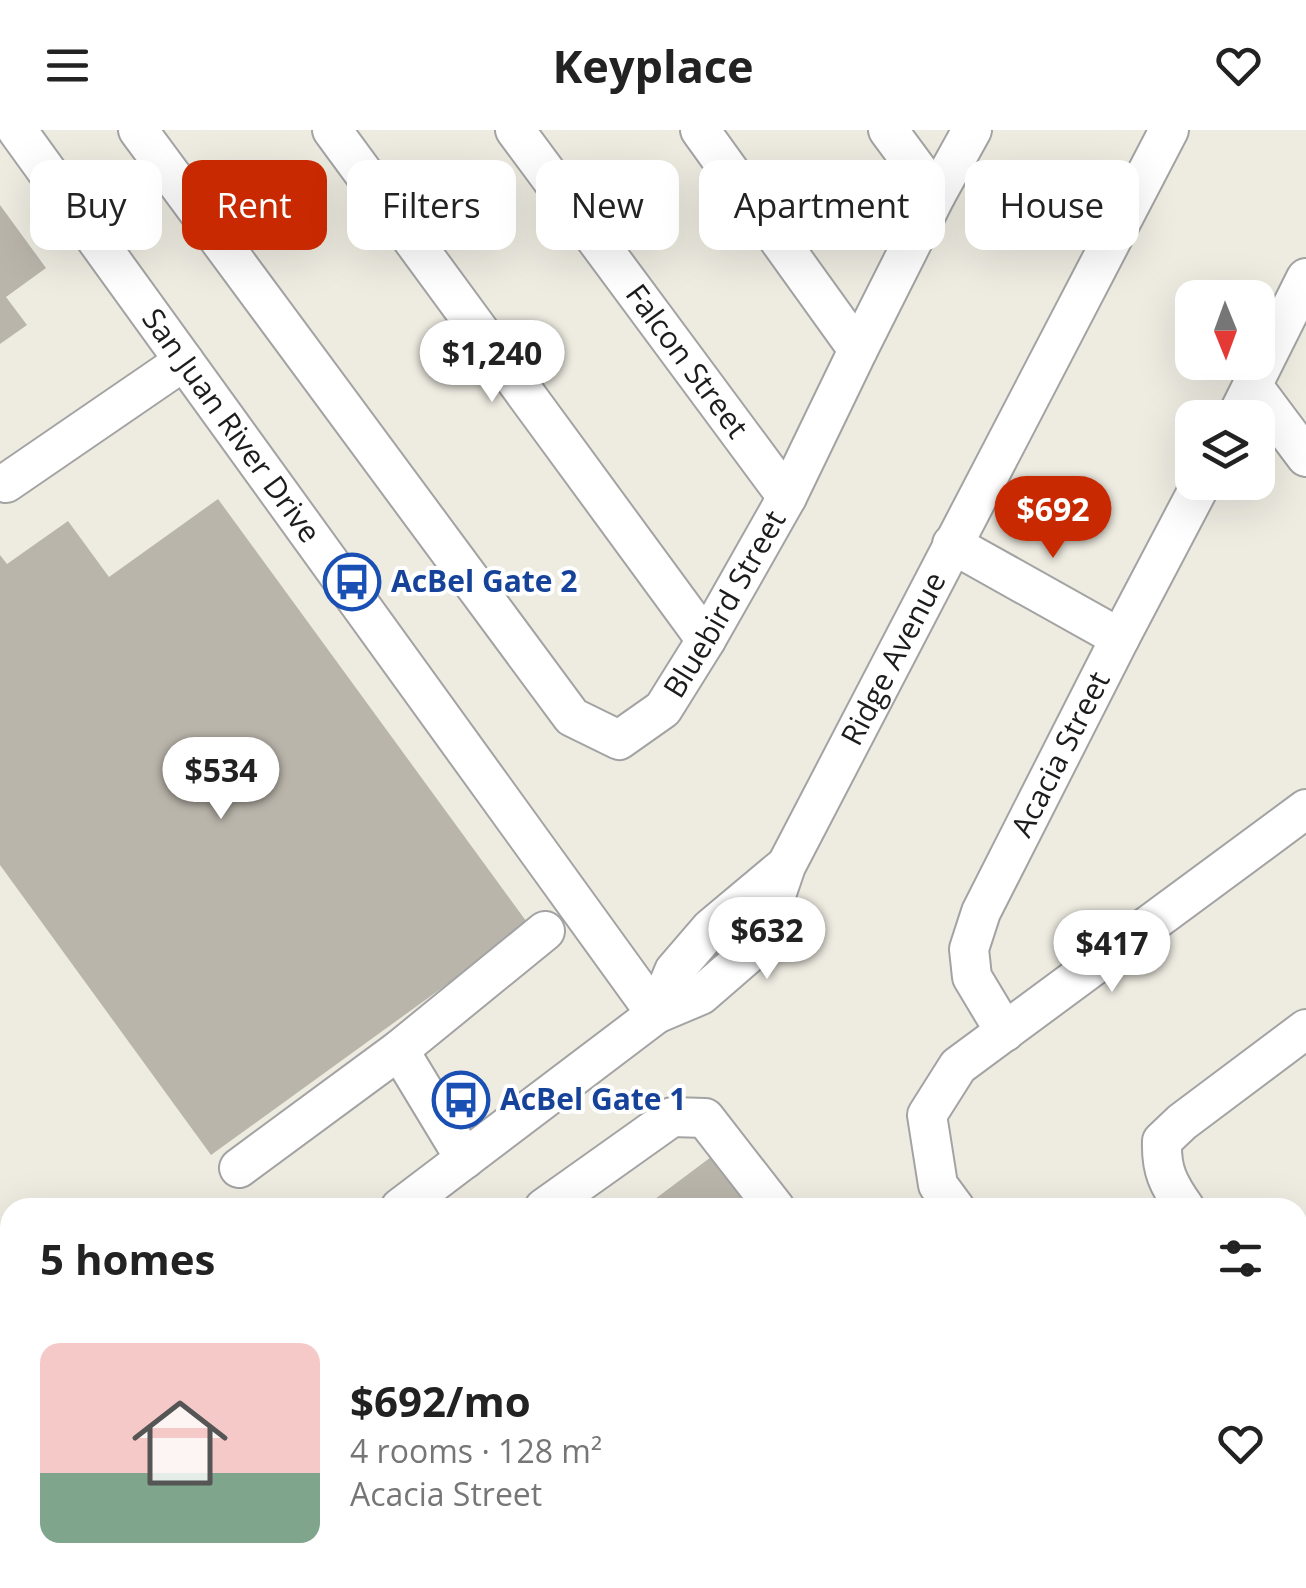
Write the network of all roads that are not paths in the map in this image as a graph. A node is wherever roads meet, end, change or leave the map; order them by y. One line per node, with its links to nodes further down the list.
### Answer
1 (17, 130): 14 (street, San Juan River Drive)
2 (138, 130): 23 (street, Bluebird Street)
3 (332, 130): 23 (street)
4 (515, 130): 19 (street, Falcon Street)
5 (700, 130): 13 (street)
6 (888, 130): 9 (street)
7 (972, 130): 10 (street, Bluebird Street)
8 (1169, 130): 21 (street, Ridge Avenue)
9 (910, 160)
10 (945, 179)
11 (908, 250): 13 (street, Bluebird Street)
12 (1306, 278): 15 (street)
13 (858, 350): 19 (street, Bluebird Street)
14 (184, 362): 18 (street); 26 (street, San Juan River Drive)
15 (1246, 400)
16 (1275, 429): 17 (street)
17 (1306, 457)
18 (6, 483)
19 (788, 497): 23 (street, Bluebird Street)
20 (1193, 500): 22 (street, Acacia Street)
21 (952, 544): 22 (street); 26 (street, Ridge Avenue)
22 (1120, 638): 28 (street, Acacia Street)
23 (706, 640)
24 (1306, 808): 28 (street)
25 (545, 931): 29 (street)
26 (656, 1014): 30 (street, Ridge Avenue)
27 (1306, 1029): 36 (street)
28 (1006, 1032): 35 (street)
29 (399, 1050): 30 (street); 31 (street)
30 (465, 1159): 32 (street, Ridge Avenue)
31 (239, 1168)
32 (413, 1198)
33 (558, 1198): 34 (street)
34 (767, 1198)
35 (948, 1198)
36 (1178, 1198)

